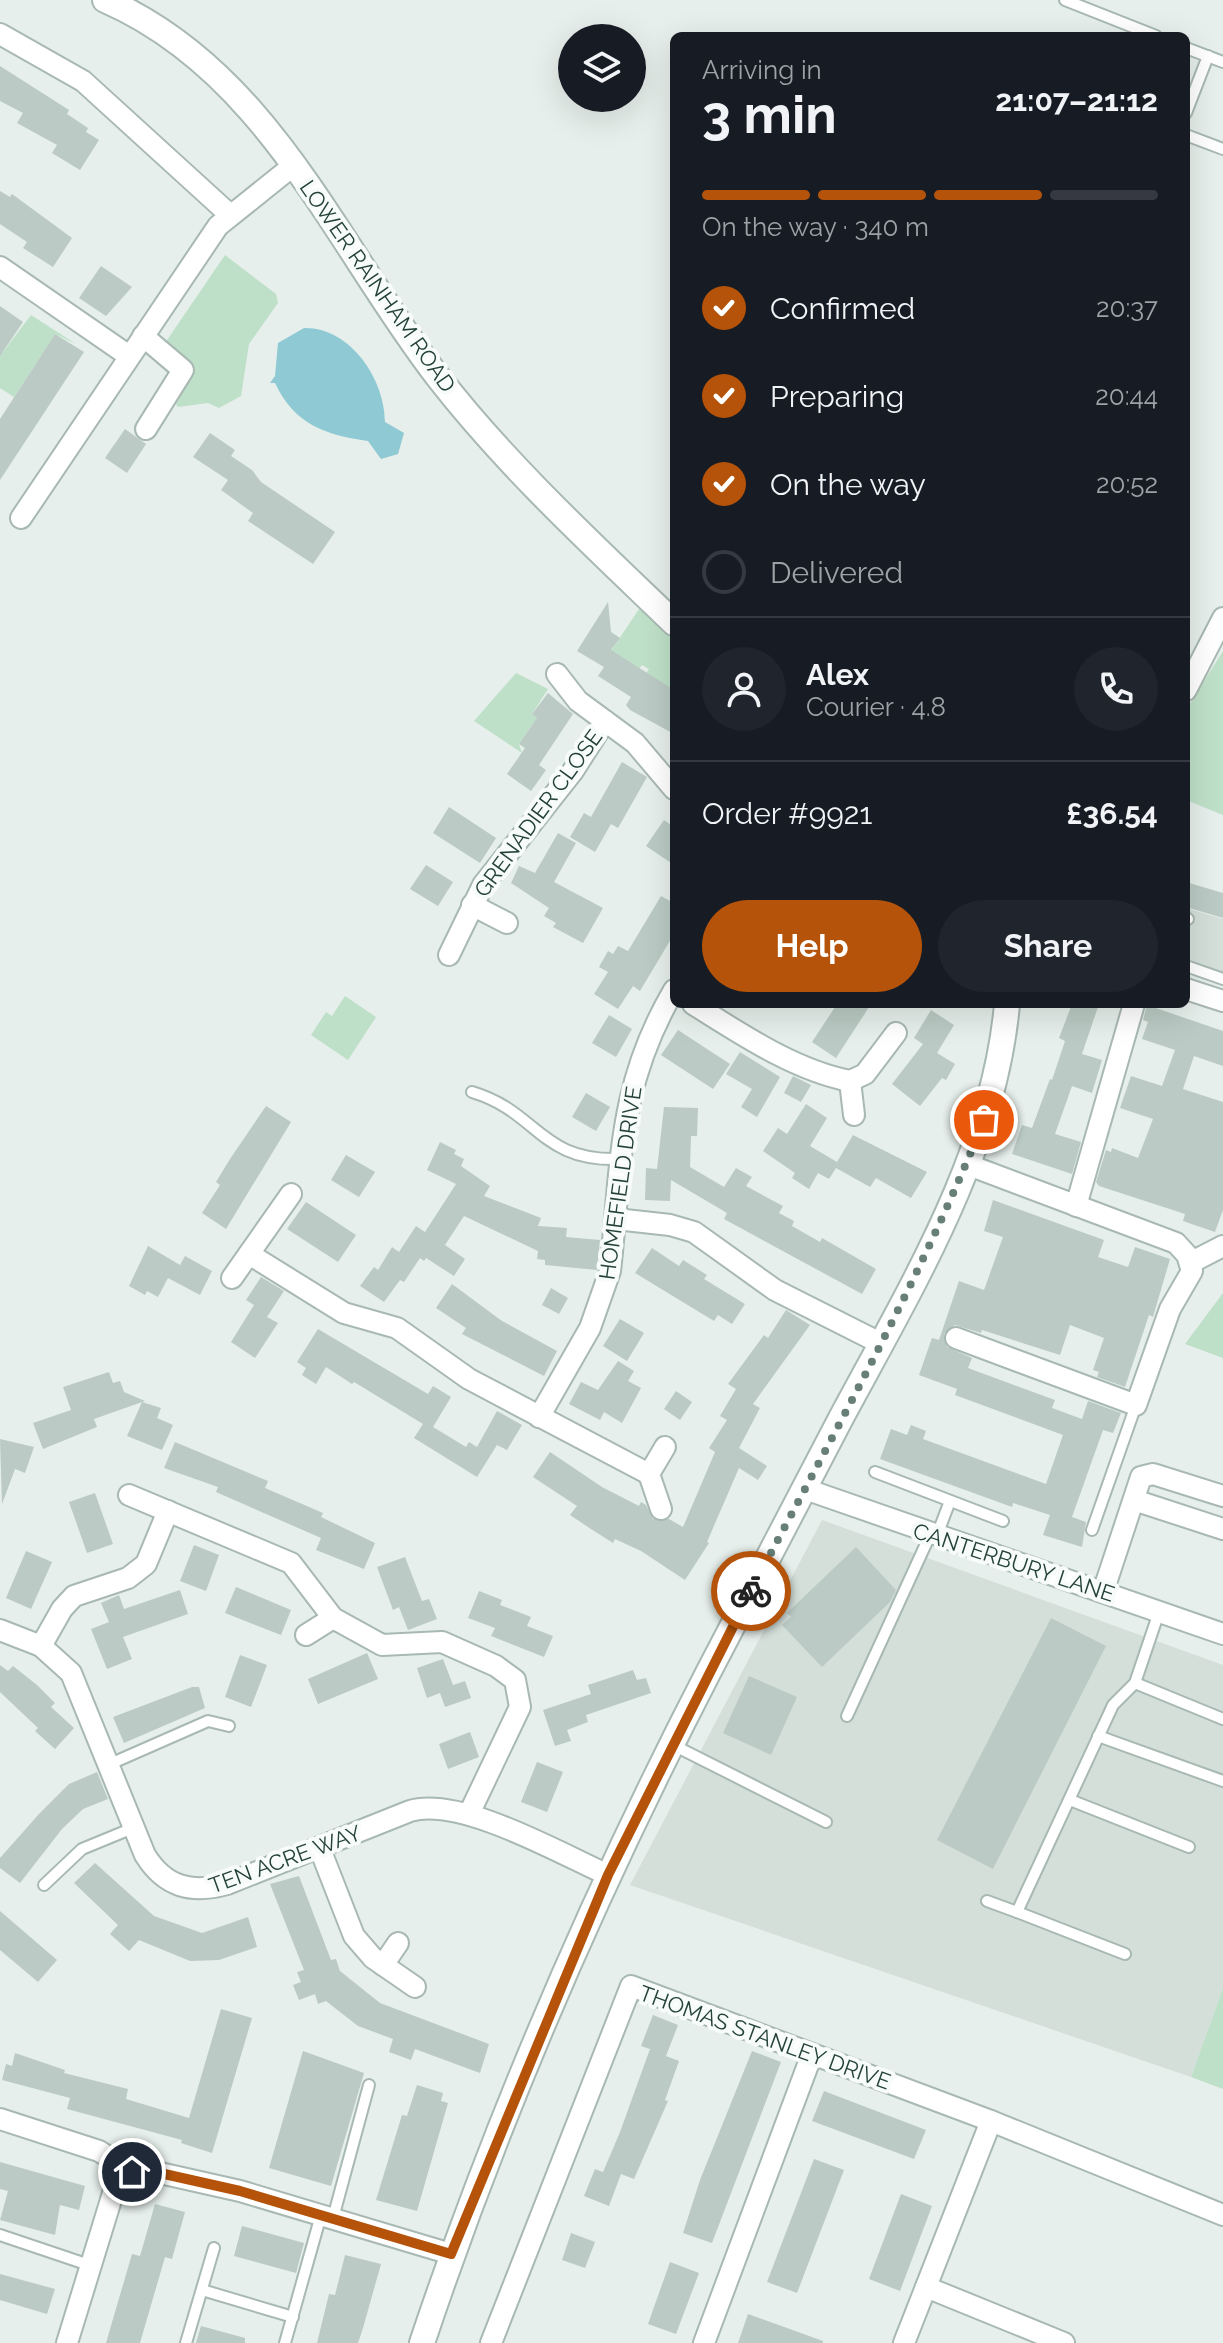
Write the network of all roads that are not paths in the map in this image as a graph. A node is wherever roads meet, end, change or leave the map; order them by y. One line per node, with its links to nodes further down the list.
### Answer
1 (105, 0): 11 (street, LOWER RAINHAM ROAD)
2 (1065, 0): 3 (lane)
3 (1146, 32)
4 (0, 34): 12 (street)
5 (1190, 49): 6 (lane)
6 (1208, 56): 7 (lane); 8 (lane)
7 (1223, 62)
8 (1190, 103)
9 (1190, 137): 10 (lane)
10 (1223, 149)
11 (294, 165): 12 (street); 19 (street, LOWER RAINHAM ROAD)
12 (229, 214): 14 (street)
13 (0, 267): 15 (street)
14 (143, 336): 15 (street); 16 (street)
15 (129, 356): 17 (street)
16 (146, 429)
17 (21, 518)
18 (1223, 618): 21 (street)
19 (670, 619)
20 (557, 674): 22 (street, GRENADIER CLOSE)
21 (1190, 682)
22 (605, 721): 23 (street, GRENADIER CLOSE); 24 (street, GRENADIER CLOSE)
23 (670, 784)
24 (472, 905): 25 (street, GRENADIER CLOSE); 26 (street, GRENADIER CLOSE)
25 (507, 923)
26 (449, 955)
27 (1190, 967): 28 (lane)
28 (1223, 979)
29 (1190, 990): 31 (street)
30 (670, 999): 39 (street, HOMEFIELD DRIVE)
31 (1223, 1001)
32 (700, 1008): 36 (street)
33 (1006, 1008): 40 (street)
34 (1133, 1008): 42 (street)
35 (896, 1033): 36 (street)
36 (850, 1081): 38 (street)
37 (472, 1092): 39 (lane)
38 (854, 1115)
39 (621, 1159): 43 (street, HOMEFIELD DRIVE)
40 (966, 1164): 42 (street); 49 (street)
41 (291, 1194): 45 (street)
42 (1076, 1206): 46 (street)
43 (616, 1219): 49 (street); 51 (street, HOMEFIELD DRIVE)
44 (1223, 1246): 46 (street)
45 (249, 1254): 47 (street); 51 (street)
46 (1190, 1263): 50 (street)
47 (232, 1278)
48 (956, 1338): 50 (street)
49 (882, 1344): 55 (street)
50 (1136, 1405): 64 (lane)
51 (539, 1417): 54 (street)
52 (665, 1447): 54 (street)
53 (875, 1472): 59 (lane)
54 (649, 1474): 60 (street)
55 (805, 1489): 65 (street, CANTERBURY LANE); 78 (street)
56 (129, 1495): 61 (street)
57 (1223, 1496): 58 (street)
58 (1134, 1500): 63 (street); 66 (street)
59 (950, 1501): 62 (lane); 65 (lane)
60 (661, 1509)
61 (168, 1511): 68 (street); 72 (street)
62 (1003, 1521)
63 (1223, 1529)
64 (1092, 1530)
65 (933, 1536): 66 (street, CANTERBURY LANE); 74 (lane)
66 (1103, 1592): 67 (street, CANTERBURY LANE)
67 (1159, 1612): 70 (street, CANTERBURY LANE); 73 (lane)
68 (333, 1618): 71 (street); 82 (street)
69 (0, 1630): 72 (street, TEN ACRE WAY)
70 (1223, 1634)
71 (306, 1635)
72 (41, 1646): 79 (street, TEN ACRE WAY)
73 (1135, 1683): 75 (lane); 77 (lane)
74 (847, 1716)
75 (1223, 1719)
76 (229, 1726): 79 (lane)
77 (1098, 1736): 80 (lane); 81 (lane)
78 (673, 1745): 83 (lane); 87 (street)
79 (110, 1764): 84 (street, TEN ACRE WAY)
80 (1223, 1781)
81 (1070, 1800): 85 (lane); 90 (lane)
82 (469, 1814): 86 (street, TEN ACRE WAY); 87 (street, TEN ACRE WAY)
83 (826, 1822)
84 (133, 1828): 86 (street, TEN ACRE WAY); 88 (lane)
85 (1189, 1847)
86 (320, 1849): 93 (street)
87 (608, 1875): 104 (street)
88 (44, 1885)
89 (987, 1901): 90 (lane)
90 (1017, 1912): 92 (lane)
91 (398, 1943): 93 (street)
92 (1125, 1954)
93 (383, 1965): 94 (street)
94 (415, 1987)
95 (812, 2054): 98 (street, THOMAS STANLEY DRIVE); 113 (street, THOMAS STANLEY DRIVE); 114 (street)
96 (369, 2085): 101 (lane)
97 (0, 2119): 99 (street)
98 (991, 2121): 100 (street, THOMAS STANLEY DRIVE); 106 (street)
99 (132, 2172): 101 (street); 105 (street)
100 (1223, 2215)
101 (327, 2216): 104 (street); 108 (lane)
102 (0, 2235): 105 (lane)
103 (214, 2248): 107 (lane)
104 (451, 2254): 112 (street)
105 (89, 2265): 109 (street)
106 (926, 2287): 115 (street); 116 (street)
107 (202, 2290): 108 (lane); 110 (lane)
108 (293, 2317): 111 (lane)
109 (67, 2343)
110 (186, 2343)
111 (285, 2343)
112 (422, 2343)
113 (491, 2343)
114 (704, 2343)
115 (904, 2343)
116 (1064, 2343)

